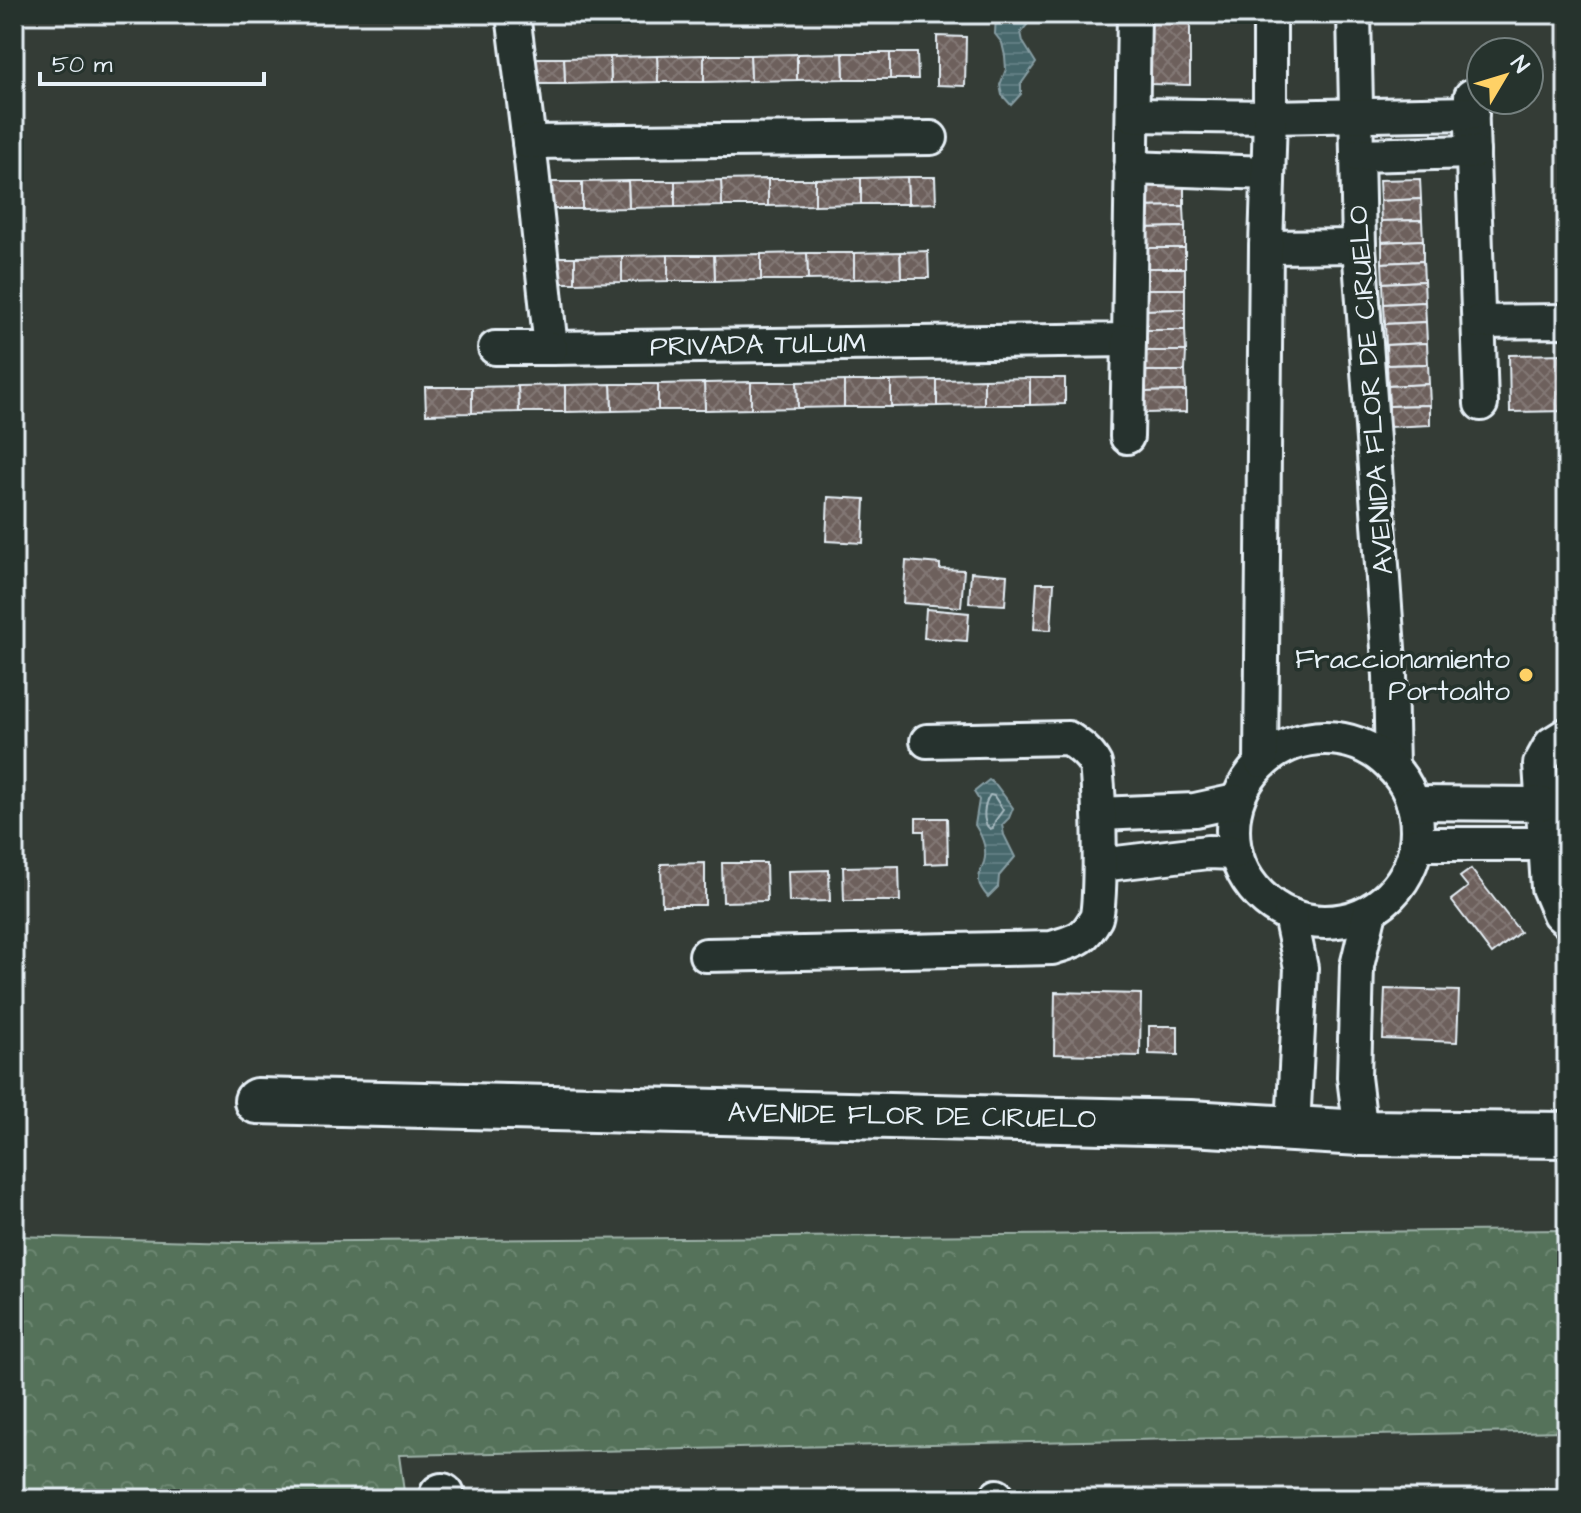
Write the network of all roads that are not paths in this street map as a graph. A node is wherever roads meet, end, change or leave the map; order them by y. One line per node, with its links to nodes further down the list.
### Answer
1 (513, 14): 9 (street)
2 (1134, 14): 5 (street)
3 (1270, 14): 7 (street)
4 (1354, 14): 6 (street, AVENIDA FLOR DE CIRUELO)
5 (1133, 115): 7 (street); 12 (street)
6 (1357, 116): 7 (street); 10 (street); 11 (street, AVENIDA FLOR DE CIRUELO)
7 (1270, 117): 13 (street)
8 (931, 138): 9 (street)
9 (529, 142): 20 (street)
10 (1473, 152): 11 (street); 17 (street)
11 (1358, 155): 14 (street, AVENIDA FLOR DE CIRUELO)
12 (1131, 168): 13 (street); 18 (street)
13 (1268, 173): 15 (street)
14 (1359, 246): 15 (street); 26 (street, AVENIDA FLOR DE CIRUELO)
15 (1266, 247): 25 (street)
16 (1567, 321): 17 (street)
17 (1479, 322): 21 (street)
18 (1129, 340): 20 (street, PRIVADA TULUM); 22 (street)
19 (495, 348): 20 (street, PRIVADA TULUM)
20 (551, 348)
21 (1481, 404)
22 (1127, 437)
23 (1567, 734): 29 (street)
24 (927, 741): 30 (street)
25 (1261, 761): 26 (street, AVENIDA FLOR DE CIRUELO); 27 (street, AVENIDA FLOR DE CIRUELO)
26 (1392, 767): 28 (street, AVENIDA FLOR DE CIRUELO)
27 (1236, 801): 30 (street); 33 (street, AVENIDA FLOR DE CIRUELO)
28 (1413, 803): 29 (street); 31 (street, AVENIDA FLOR DE CIRUELO)
29 (1542, 804): 32 (street)
30 (1099, 814): 34 (street)
31 (1416, 844): 32 (street); 35 (street, AVENIDA FLOR DE CIRUELO)
32 (1544, 844): 37 (street)
33 (1235, 853): 34 (street); 36 (street, AVENIDA FLOR DE CIRUELO)
34 (1100, 865): 38 (street)
35 (1370, 911): 36 (street, AVENIDA FLOR DE CIRUELO); 41 (street)
36 (1290, 915): 40 (street)
37 (1567, 921)
38 (706, 955)
39 (257, 1101): 40 (main road, AVENIDE FLOR DE CIRUELO)
40 (1293, 1128): 41 (main road, AVENIDE FLOR DE CIRUELO)
41 (1361, 1133): 42 (main road, AVENIDE FLOR DE CIRUELO)
42 (1567, 1135)

